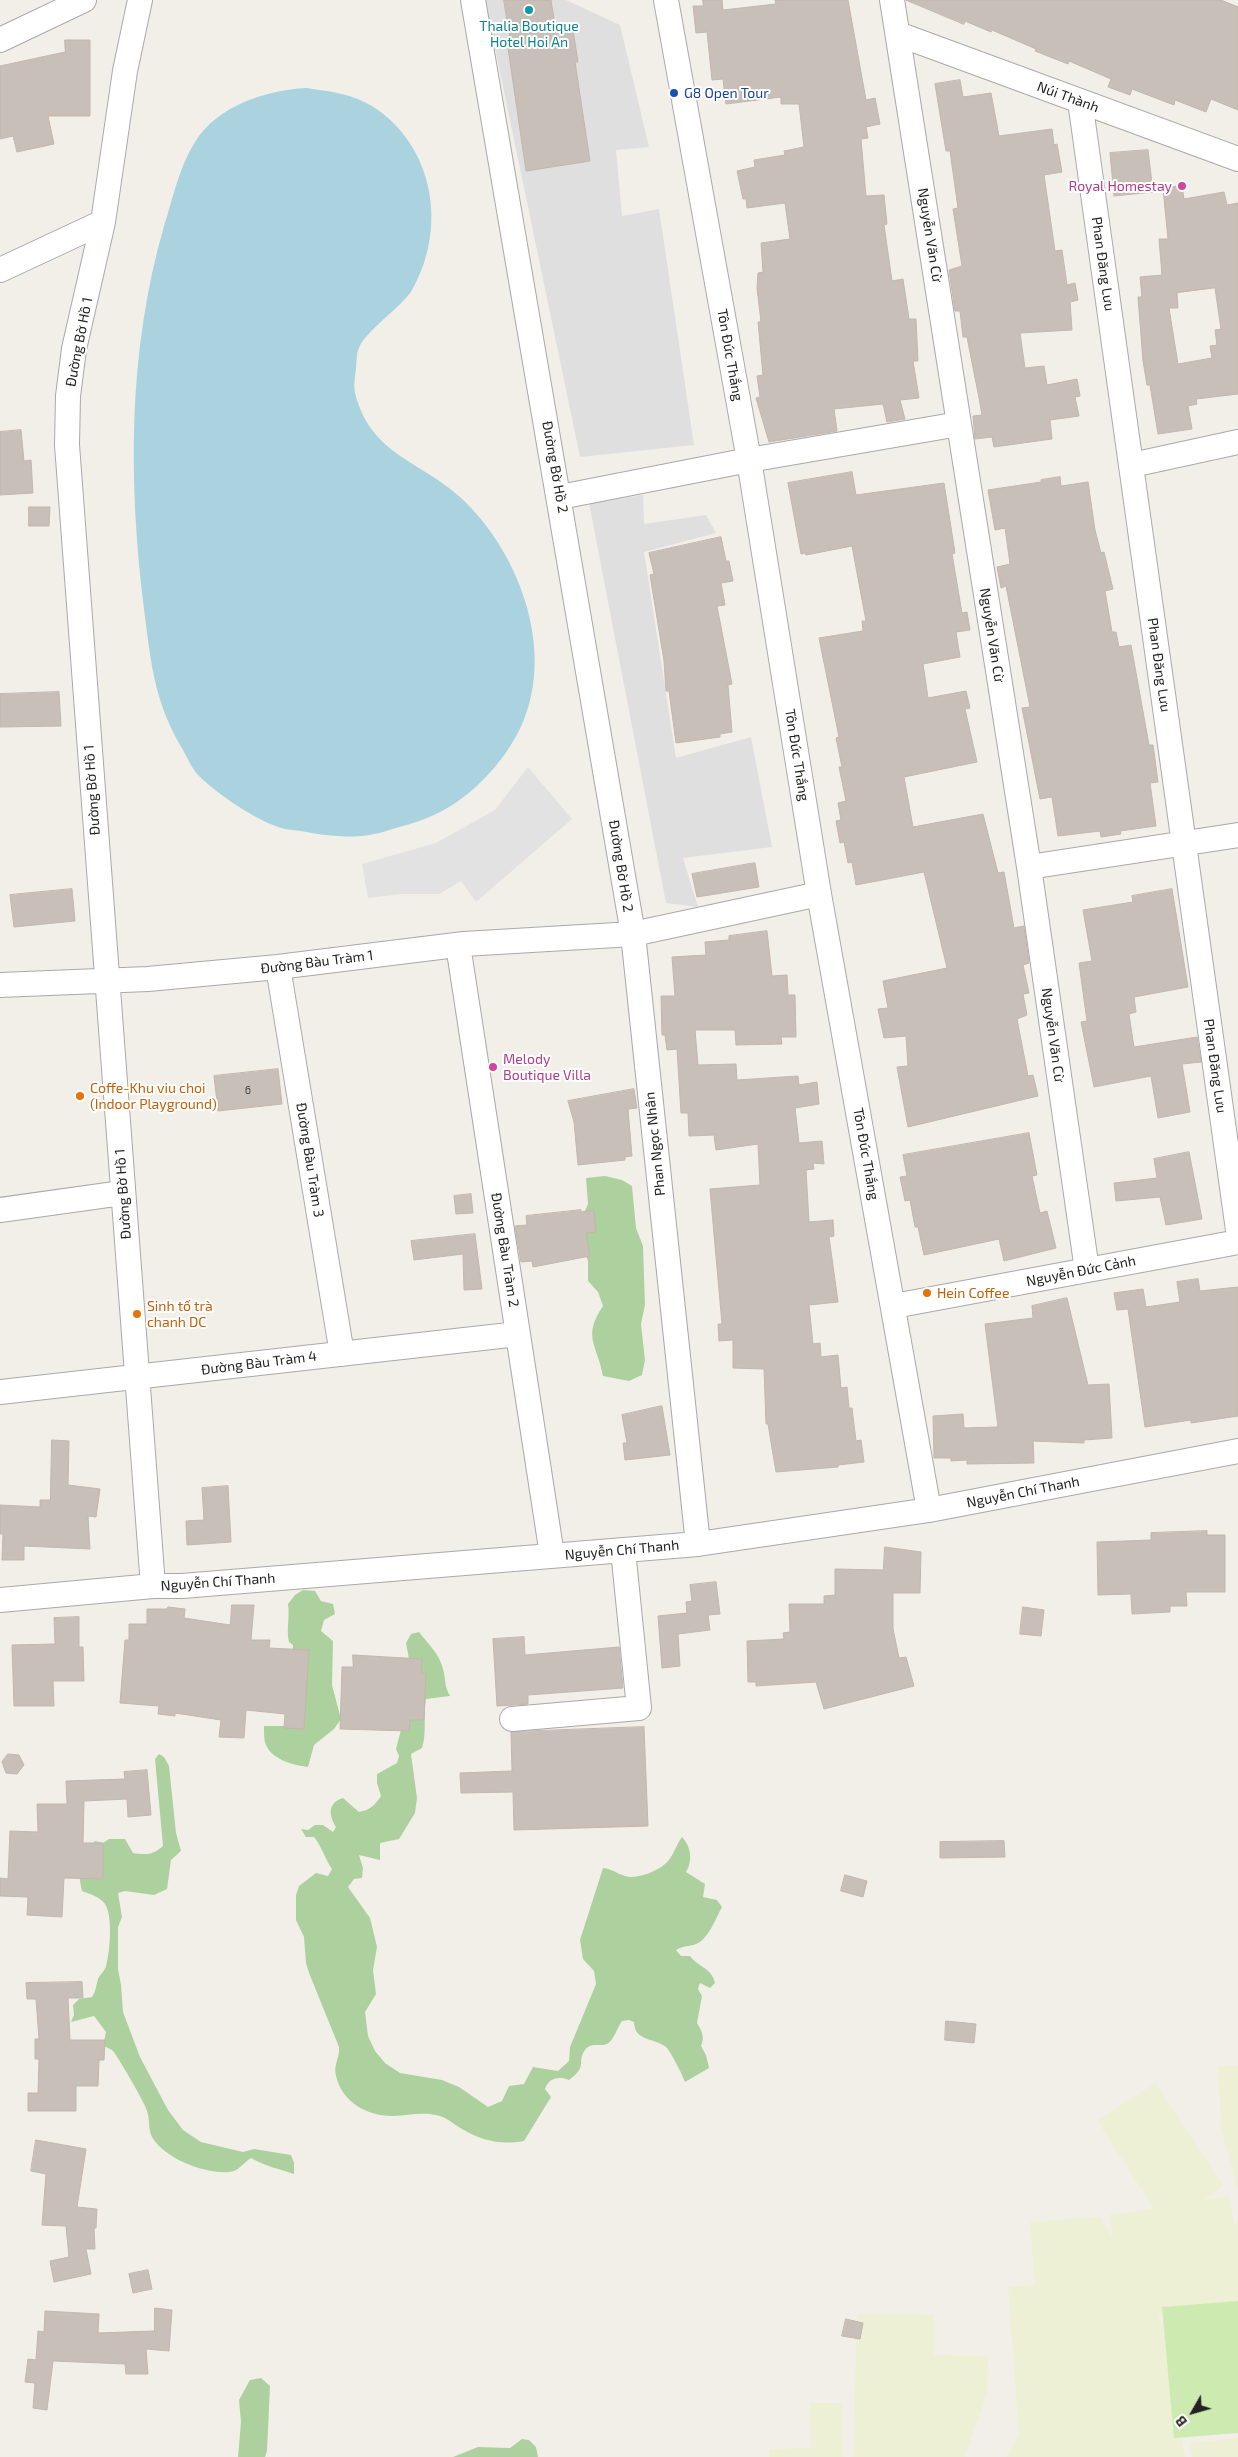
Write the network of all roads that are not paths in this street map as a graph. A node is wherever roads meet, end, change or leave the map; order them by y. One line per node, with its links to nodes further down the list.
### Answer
1 (84, 0): 7 (street)
2 (140, 0): 10 (street, Đường Bờ Hồ 1)
3 (474, 0): 16 (street, Đường Bờ Hồ 2)
4 (666, 0): 14 (street, Tôn Đức Thắng)
5 (892, 0): 6 (street, Nguyễn Văn Cừ)
6 (898, 34): 8 (street, Núi Thành); 12 (street, Nguyễn Văn Cừ)
7 (0, 40)
8 (1080, 101): 9 (street, Núi Thành); 15 (street, Phan Đăng Lưu)
9 (1238, 159)
10 (103, 222): 11 (street); 24 (street, Đường Bờ Hồ 1)
11 (0, 270)
12 (959, 424): 14 (street); 19 (street, Nguyễn Văn Cừ)
13 (1238, 442): 15 (street)
14 (749, 460): 16 (street); 20 (street, Tôn Đức Thắng)
15 (1132, 465): 18 (street, Phan Đăng Lưu)
16 (560, 496): 21 (street, Đường Bờ Hồ 2)
17 (1238, 835): 18 (street)
18 (1184, 844): 19 (street); 28 (street, Phan Đăng Lưu)
19 (1029, 867): 30 (street, Nguyễn Văn Cừ)
20 (819, 894): 21 (street); 31 (street, Tôn Đức Thắng)
21 (633, 934): 22 (street, Đường Bàu Tràm 1); 38 (street, Phan Ngọc Nhân)
22 (458, 945): 23 (street, Đường Bàu Tràm 1); 32 (street, Đường Bàu Tràm 2)
23 (278, 967): 24 (street, Đường Bàu Tràm 1); 33 (street, Đường Bàu Tràm 3)
24 (108, 982): 25 (street, Đường Bàu Tràm 1); 26 (street, Đường Bờ Hồ 1)
25 (0, 985)
26 (122, 1193): 27 (street); 34 (street, Đường Bờ Hồ 1)
27 (0, 1210)
28 (1238, 1230)
29 (1238, 1242): 30 (street, Nguyễn Đức Cảnh)
30 (1087, 1270): 31 (street, Nguyễn Đức Cảnh)
31 (894, 1306): 37 (street, Tôn Đức Thắng)
32 (518, 1334): 33 (street, Đường Bàu Tràm 4); 40 (street, Đường Bàu Tràm 2)
33 (342, 1354): 34 (street, Đường Bàu Tràm 4)
34 (136, 1377): 35 (street, Đường Bàu Tràm 4); 41 (street, Đường Bờ Hồ 1)
35 (0, 1392)
36 (1238, 1451): 37 (street, Nguyễn Chí Thanh)
37 (929, 1510): 38 (street, Nguyễn Chí Thanh)
38 (698, 1544): 39 (street, Nguyễn Chí Thanh)
39 (623, 1550): 40 (street, Nguyễn Chí Thanh); 43 (street)
40 (552, 1556): 41 (street, Nguyễn Chí Thanh)
41 (153, 1586): 42 (street, Nguyễn Chí Thanh)
42 (0, 1600)
43 (512, 1719)

